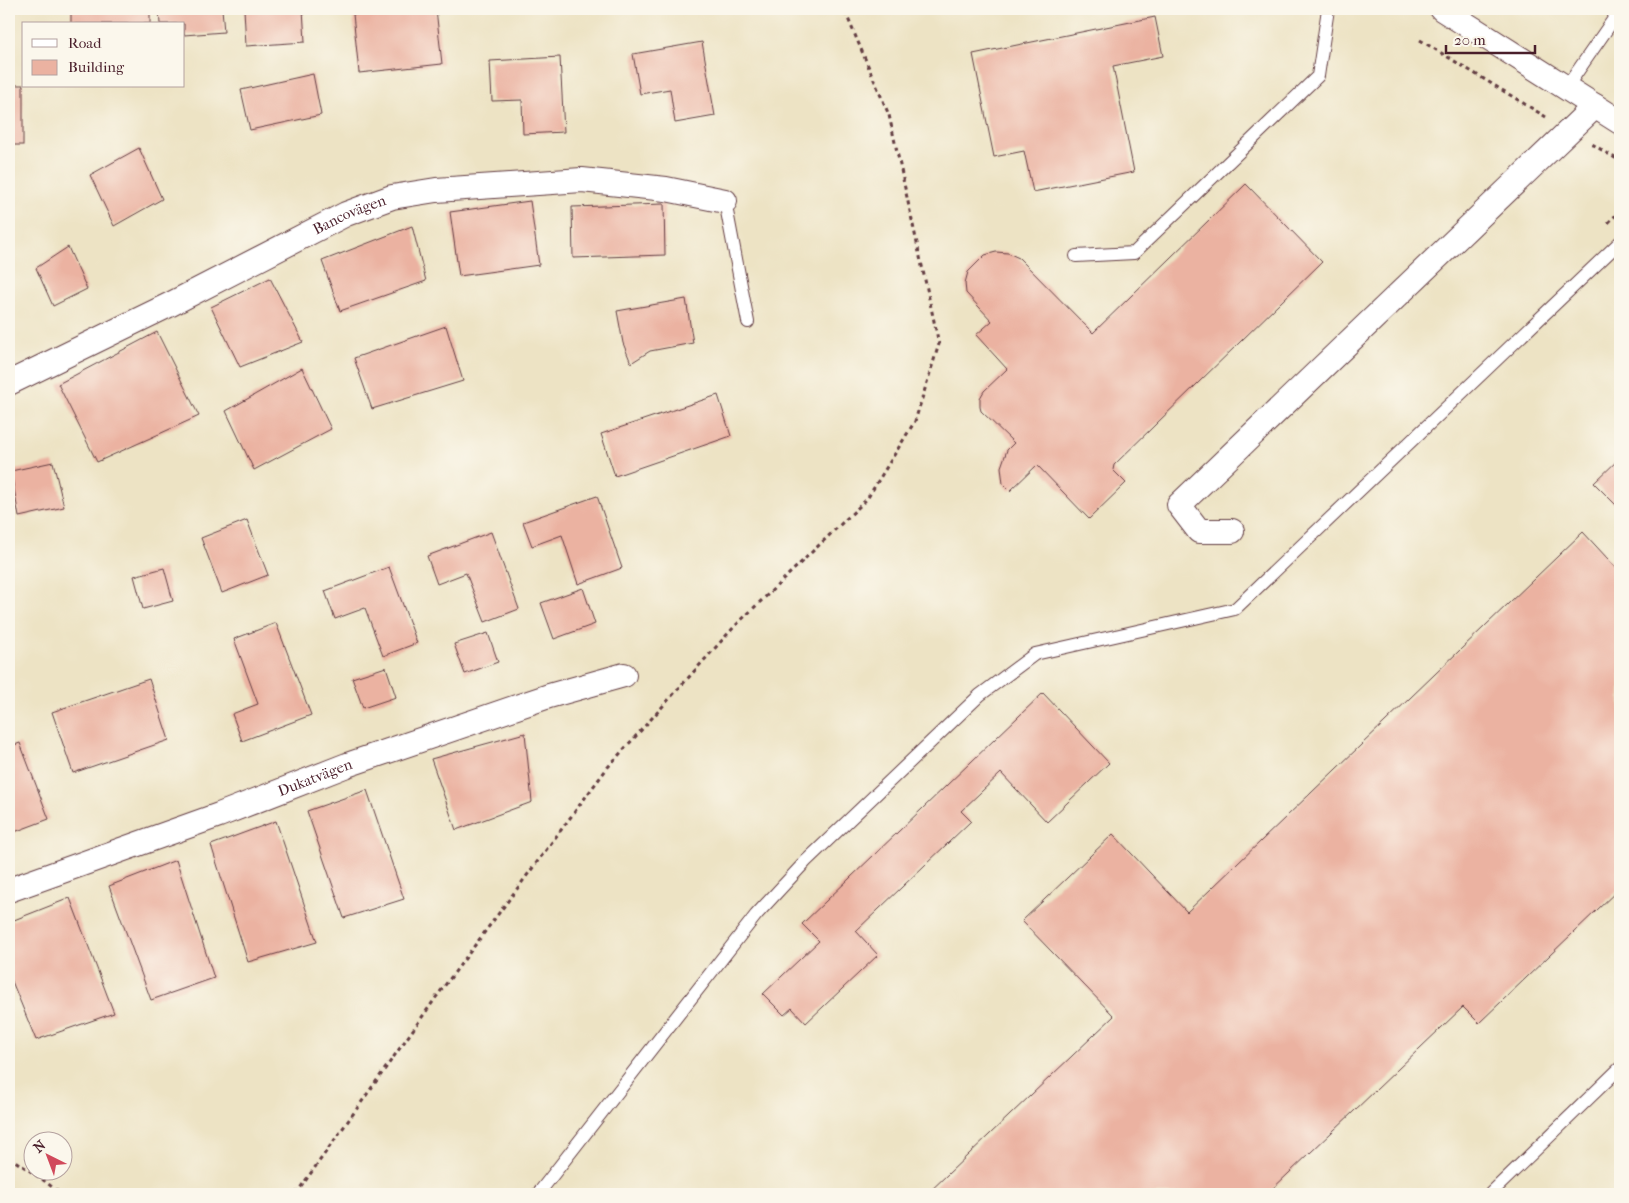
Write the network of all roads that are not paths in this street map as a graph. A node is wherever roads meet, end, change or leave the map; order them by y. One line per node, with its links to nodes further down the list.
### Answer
1 (1328, 9): 9 (lane)
2 (1442, 9): 4 (street)
3 (1620, 10): 4 (lane)
4 (1566, 88): 5 (street)
5 (1595, 106): 6 (street); 12 (street)
6 (1620, 122)
7 (724, 201): 10 (lane); 11 (street, Bancovägen)
8 (1620, 242): 16 (lane)
9 (1076, 256)
10 (748, 322)
11 (9, 383)
12 (1232, 531)
13 (624, 675): 14 (street, Dukatvägen)
14 (9, 890)
15 (1620, 1068): 17 (lane)
16 (538, 1194)
17 (1490, 1194)

